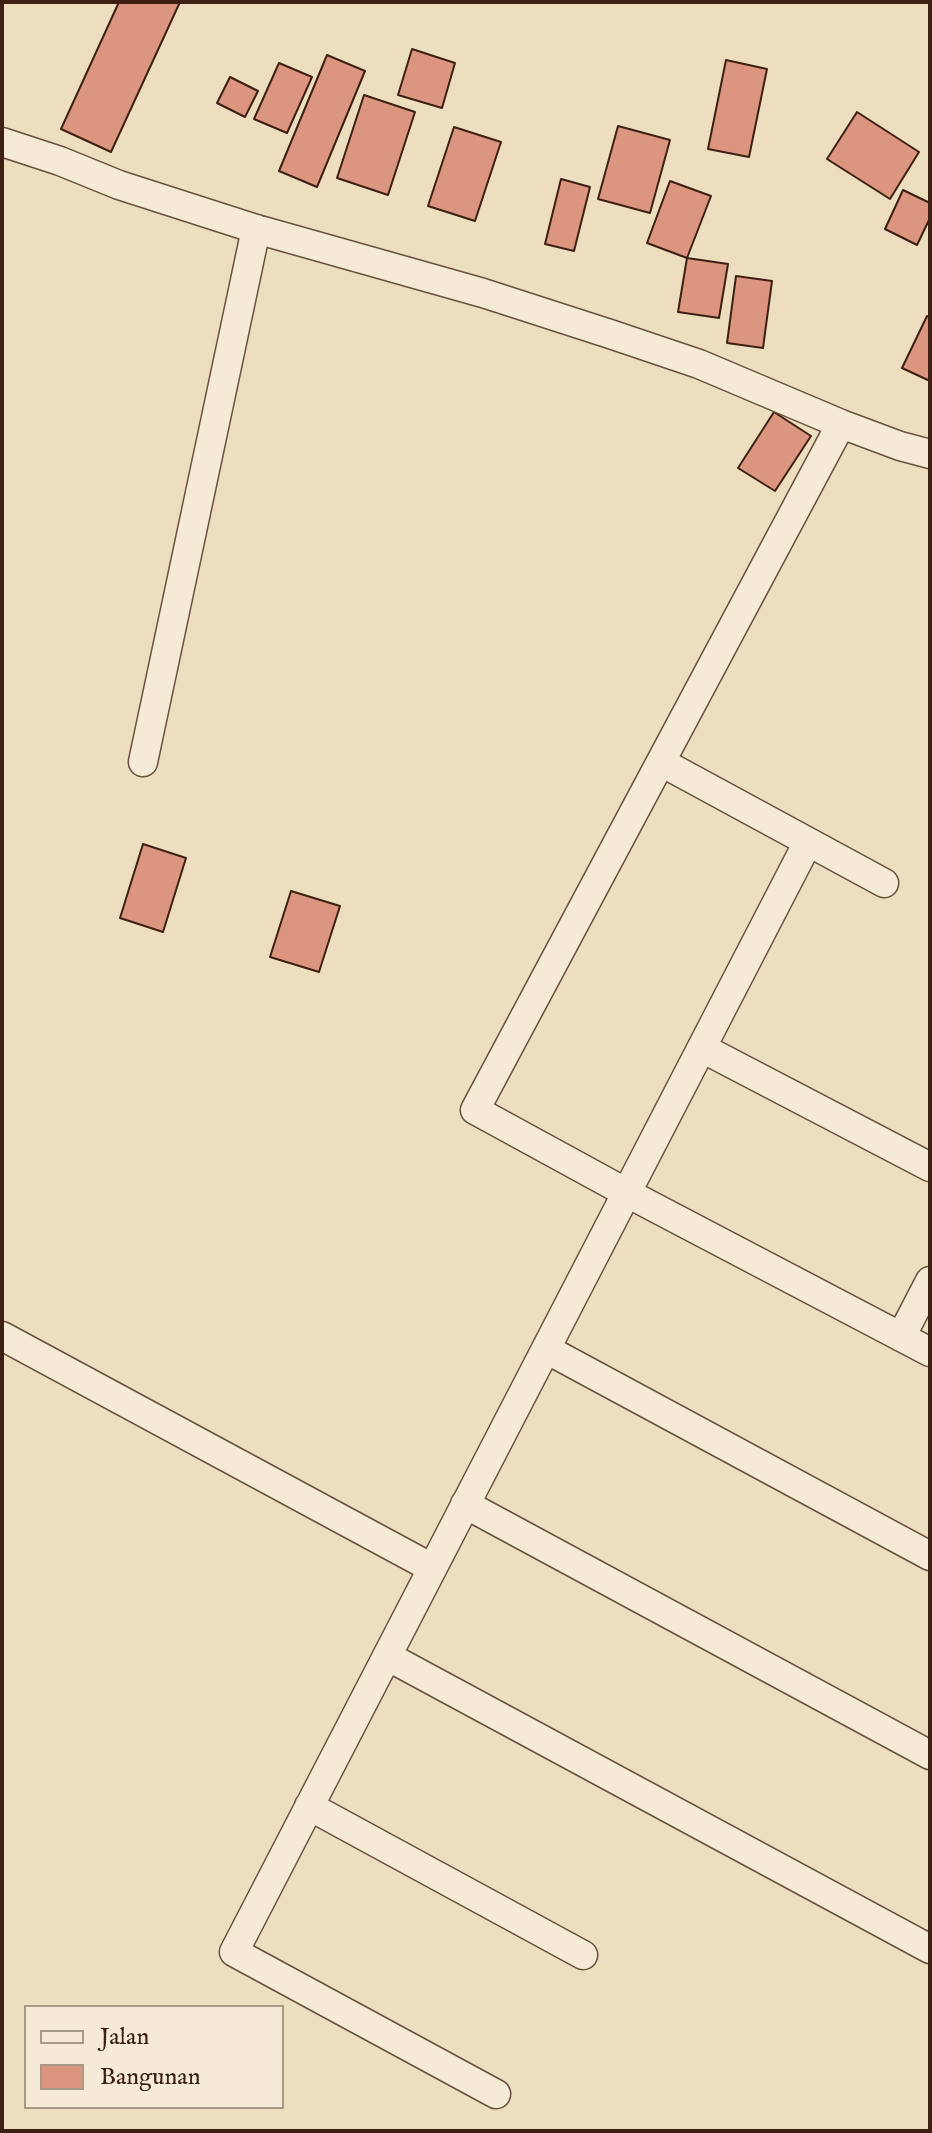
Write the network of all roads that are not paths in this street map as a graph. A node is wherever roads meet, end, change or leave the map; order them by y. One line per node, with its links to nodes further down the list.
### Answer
1 (2, 142): 2 (street)
2 (256, 229): 3 (street); 5 (street)
3 (841, 424): 4 (street); 6 (street)
4 (930, 454)
5 (143, 762)
6 (661, 762): 7 (street); 11 (street)
7 (808, 842): 8 (street); 9 (street)
8 (884, 883)
9 (702, 1048): 10 (street); 11 (street)
10 (930, 1167)
11 (627, 1193): 14 (street); 15 (street)
12 (930, 1281): 14 (street)
13 (2, 1336): 19 (street)
14 (901, 1337): 16 (street)
15 (546, 1349): 17 (street); 18 (street)
16 (930, 1352)
17 (465, 1504): 19 (street); 21 (street)
18 (930, 1556)
19 (432, 1568): 20 (street)
20 (387, 1656): 22 (street); 23 (street)
21 (930, 1755)
22 (309, 1806): 24 (street); 25 (street)
23 (930, 1949)
24 (583, 1955)
25 (496, 2094)

